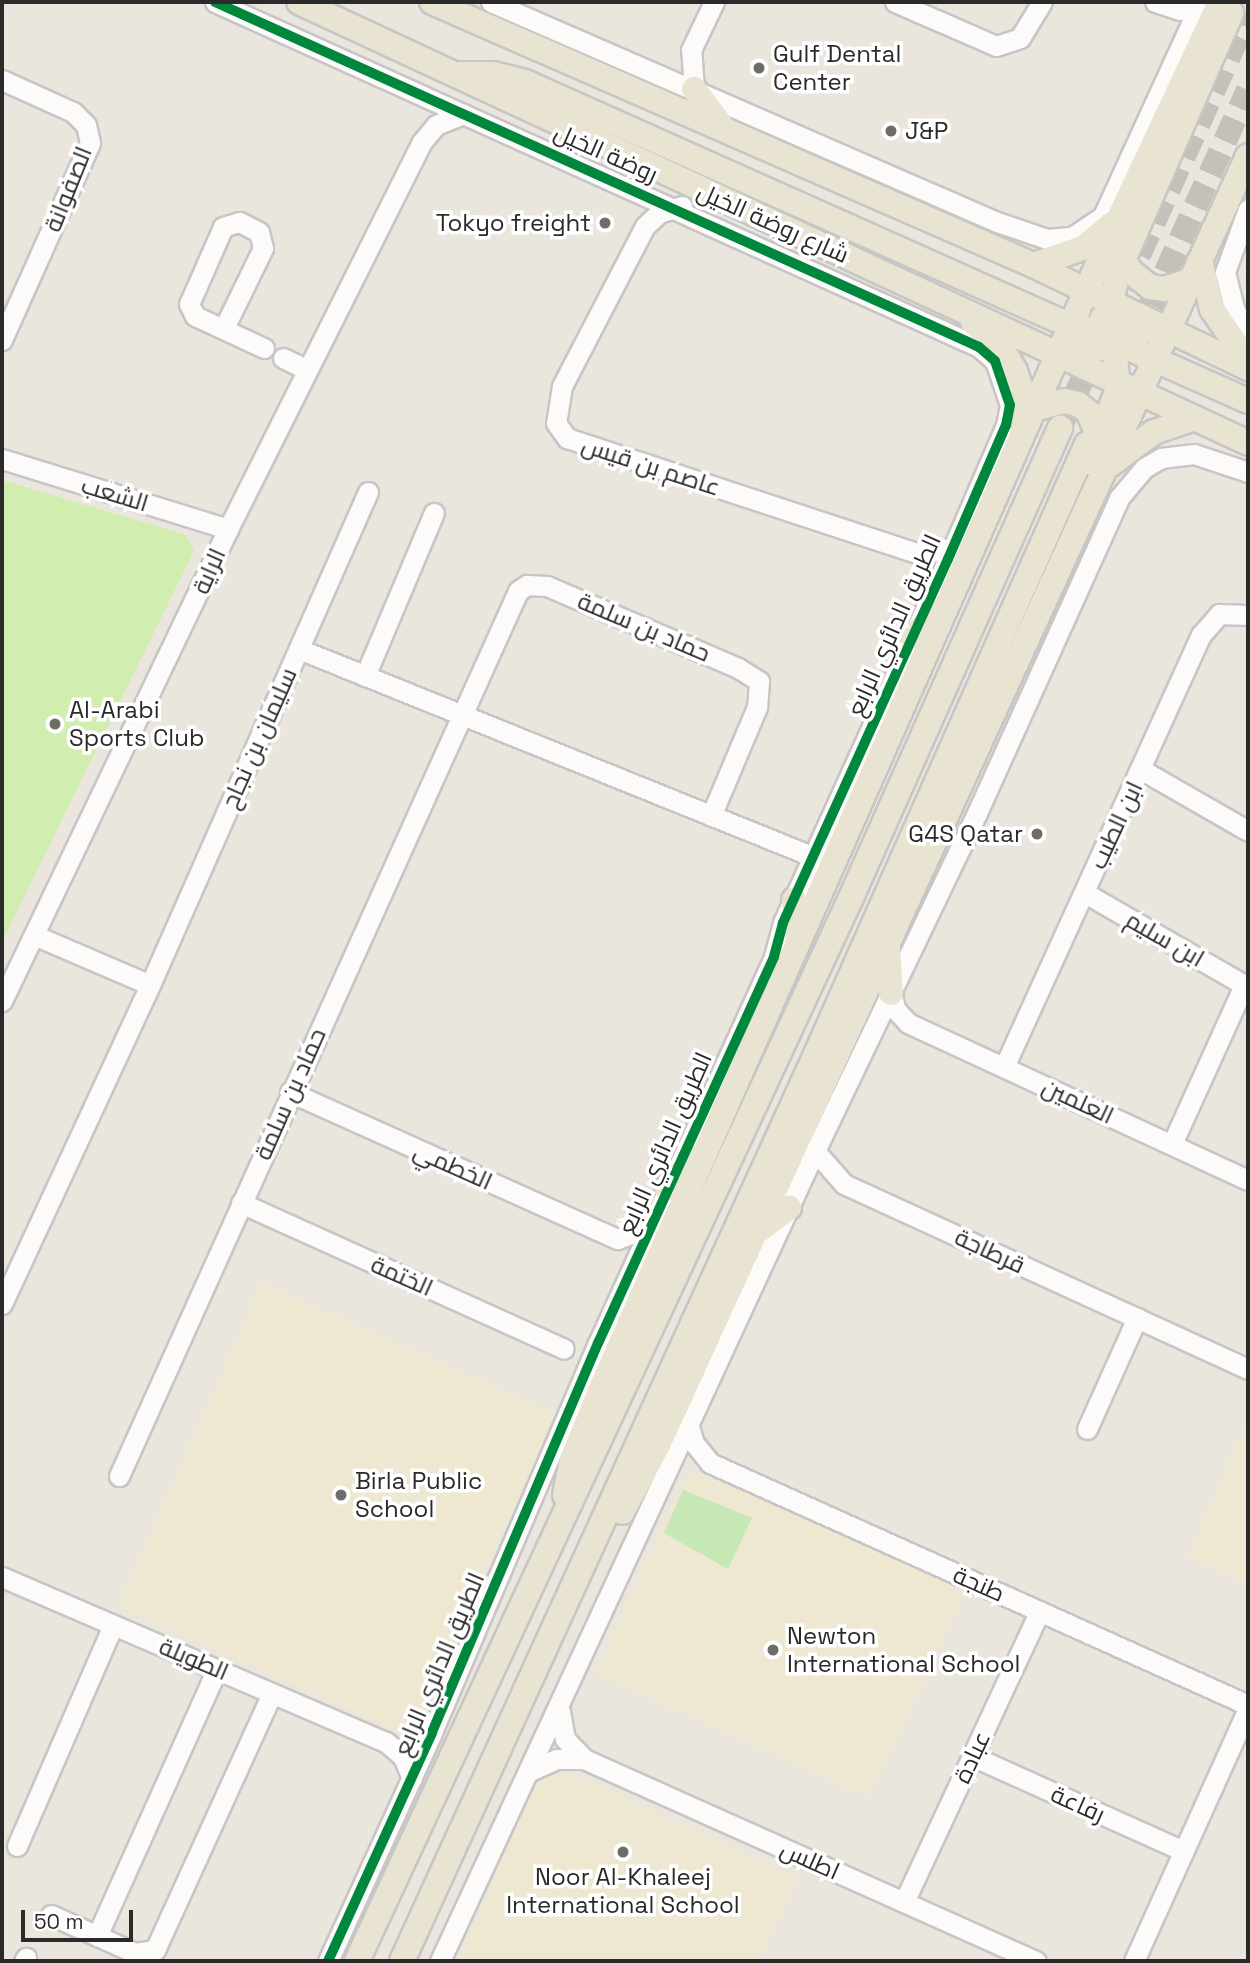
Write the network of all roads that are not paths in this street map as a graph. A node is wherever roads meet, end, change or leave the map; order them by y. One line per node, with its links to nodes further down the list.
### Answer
1 (215, 2): 19 (street, روضة الخيل)
2 (299, 2): 16 (main road, شارع روضة الخيل)
3 (432, 2): 21 (main road)
4 (491, 2): 12 (street)
5 (714, 2): 14 (street)
6 (895, 2): 7 (street)
7 (1042, 2)
8 (1200, 2): 11 (street); 13 (street)
9 (1220, 2): 28 (main road)
10 (1234, 2): 30 (main road)
11 (1162, 5): 13 (street)
12 (528, 11): 15 (street)
13 (1187, 34): 18 (street)
14 (691, 50): 15 (street); 18 (street)
15 (646, 68): 18 (street)
16 (450, 74): 25 (main road, شارع روضة الخيل); 36 (main road)
17 (2, 80): 41 (street, الصفوانة)
18 (694, 89): 21 (main road)
19 (419, 94): 20 (street, روضة الخيل); 22 (street, الراية)
20 (463, 114): 22 (street, الراية); 24 (street, روضة الخيل)
21 (727, 131): 31 (main road)
22 (421, 143): 49 (street, الراية)
23 (1248, 156): 32 (main road)
24 (642, 192): 26 (street, روضة الخيل); 29 (street)
25 (720, 200): 26 (street); 35 (main road, شارع روضة الخيل)
26 (677, 207): 29 (street); 42 (street, روضة الخيل)
27 (1248, 209): 39 (street)
28 (1121, 213): 31 (main road); 33 (main road)
29 (645, 226): 65 (street, عاصم بن قيس)
30 (1124, 257): 32 (main road); 34 (main road)
31 (1033, 265): 33 (main road)
32 (1195, 270): 38 (main road); 47 (main road)
33 (1087, 290): 34 (main road); 36 (main road); 40 (main road)
34 (1111, 301): 38 (main road); 40 (main road)
35 (954, 305): 44 (main road, شارع روضة الخيل); 57 (main road)
36 (1071, 326): 40 (main road); 44 (main road)
37 (224, 328): 37 (street); 43 (street)
38 (1168, 330): 40 (main road); 46 (main road); 48 (main road)
39 (1248, 332)
40 (1115, 338): 44 (main road); 46 (main road); 50 (main road)
41 (2, 340)
42 (979, 347): 64 (street, الطريق الدائري الرابع)
43 (264, 348)
44 (1059, 353): 50 (main road, شارع روضة الخيل); 52 (main road)
45 (283, 358): 49 (street)
46 (1155, 359): 50 (main road); 51 (main road)
47 (1248, 362)
48 (1248, 368)
49 (306, 369): 63 (street, الراية)
50 (1129, 387): 53 (main road, شارع روضة الخيل); 55 (main road); 59 (main road)
51 (1248, 401)
52 (1034, 410): 55 (main road); 57 (main road)
53 (1195, 418): 56 (main road, شارع روضة الخيل); 59 (main road)
54 (1060, 428): 113 (main road, الطريق الدائري الرابع)
55 (1093, 441): 72 (main road); 114 (main road)
56 (1248, 443)
57 (1015, 453): 66 (main road)
58 (2, 459): 63 (street, الشعب)
59 (1104, 469): 72 (main road)
60 (1248, 472): 84 (street)
61 (368, 492): 69 (street, سليمان بن نجاح)
62 (434, 513): 70 (street)
63 (228, 529): 79 (street, الراية)
64 (952, 548): 65 (street, عاصم بن قيس); 66 (street, الطريق الدائري الرابع)
65 (920, 554): 66 (street)
66 (943, 592): 68 (main road); 81 (main road)
67 (1248, 615): 73 (street, ابن الطيب)
68 (912, 636): 76 (street, الطريق الدائري الرابع)
69 (299, 649): 70 (street); 82 (street, سليمان بن نجاح)
70 (365, 676): 71 (street)
71 (462, 713): 74 (street); 74 (street, حماد بن سلمة); 89 (street, حماد بن سلمة)
72 (977, 752): 80 (main road)
73 (1142, 771): 75 (street); 77 (street, ابن الطيب)
74 (711, 816): 76 (street)
75 (1248, 831)
76 (814, 857): 78 (street, الطريق الدائري الرابع)
77 (1085, 893): 83 (street, ابن سليم); 88 (street, ابن الطيب)
78 (794, 900): 81 (main road); 95 (street, الطريق الدائري الرابع)
79 (34, 934): 82 (street); 85 (street, الراية)
80 (889, 937): 84 (main road); 99 (main road)
81 (798, 942): 90 (main road)
82 (150, 985): 102 (street, سليمان بن نجاح)
83 (1246, 986): 91 (street, ابن سليم)
84 (891, 993): 86 (street); 87 (street)
85 (2, 1001)
86 (908, 1023): 87 (street); 88 (street, العلمين)
87 (872, 1034): 92 (street)
88 (1004, 1067): 91 (street, العلمين)
89 (290, 1093): 97 (street, حماد بن سلمة); 100 (street, الخطمي)
90 (710, 1141): 95 (main road); 113 (main road)
91 (1172, 1144): 93 (street, العلمين)
92 (815, 1151): 94 (street, قرطاجة); 96 (street)
93 (1248, 1180)
94 (844, 1184): 96 (street); 103 (street, قرطاجة)
95 (667, 1188): 98 (street, الطريق الدائري الرابع)
96 (793, 1201): 99 (main road); 108 (street)
97 (241, 1203): 105 (street, الختمة); 112 (street, حماد بن سلمة)
98 (650, 1227): 100 (street); 101 (street, الطريق الدائري الرابع)
99 (755, 1234): 114 (main road)
100 (617, 1239): 101 (street)
101 (631, 1270): 104 (street, الطريق الدائري الرابع)
102 (2, 1304)
103 (1137, 1318): 106 (street, قرطاجة); 109 (street)
104 (598, 1343): 105 (street); 107 (street, الطريق الدائري الرابع)
105 (564, 1349): 107 (street)
106 (1248, 1369)
107 (580, 1384): 122 (street, الطريق الدائري الرابع)
108 (689, 1426): 110 (street); 111 (street)
109 (1087, 1429)
110 (710, 1463): 111 (street); 116 (street, طنجة)
111 (667, 1471): 121 (street)
112 (119, 1476)
113 (564, 1520): 134 (main road, الطريق الدائري الرابع)
114 (592, 1547): 135 (main road)
115 (2, 1577): 117 (street, الطويلة)
116 (1040, 1611): 120 (street, طنجة); 124 (street, عبادة)
117 (113, 1625): 118 (street, الطويلة); 128 (street)
118 (217, 1669): 119 (street, الطويلة); 132 (street)
119 (272, 1693): 123 (street, الطويلة); 132 (street)
120 (1248, 1707): 129 (street)
121 (560, 1711): 125 (street, اطلس); 126 (street)
122 (432, 1733): 123 (street, الطويلة); 127 (street, الطريق الدائري الرابع)
123 (386, 1742): 127 (street, الطويلة)
124 (972, 1756): 129 (street, رفاعة); 130 (street, عبادة)
125 (584, 1759): 126 (street, اطلس); 130 (street, اطلس)
126 (532, 1770): 136 (street)
127 (412, 1778): 133 (street, الطريق الدائري الرابع)
128 (17, 1846)
129 (1183, 1851): 138 (street)
130 (904, 1902): 137 (street, اطلس)
131 (51, 1916): 132 (street)
132 (97, 1936)
133 (328, 1961)
134 (357, 1961)
135 (402, 1961)
136 (440, 1961)
137 (1036, 1961)
138 (1134, 1961)

